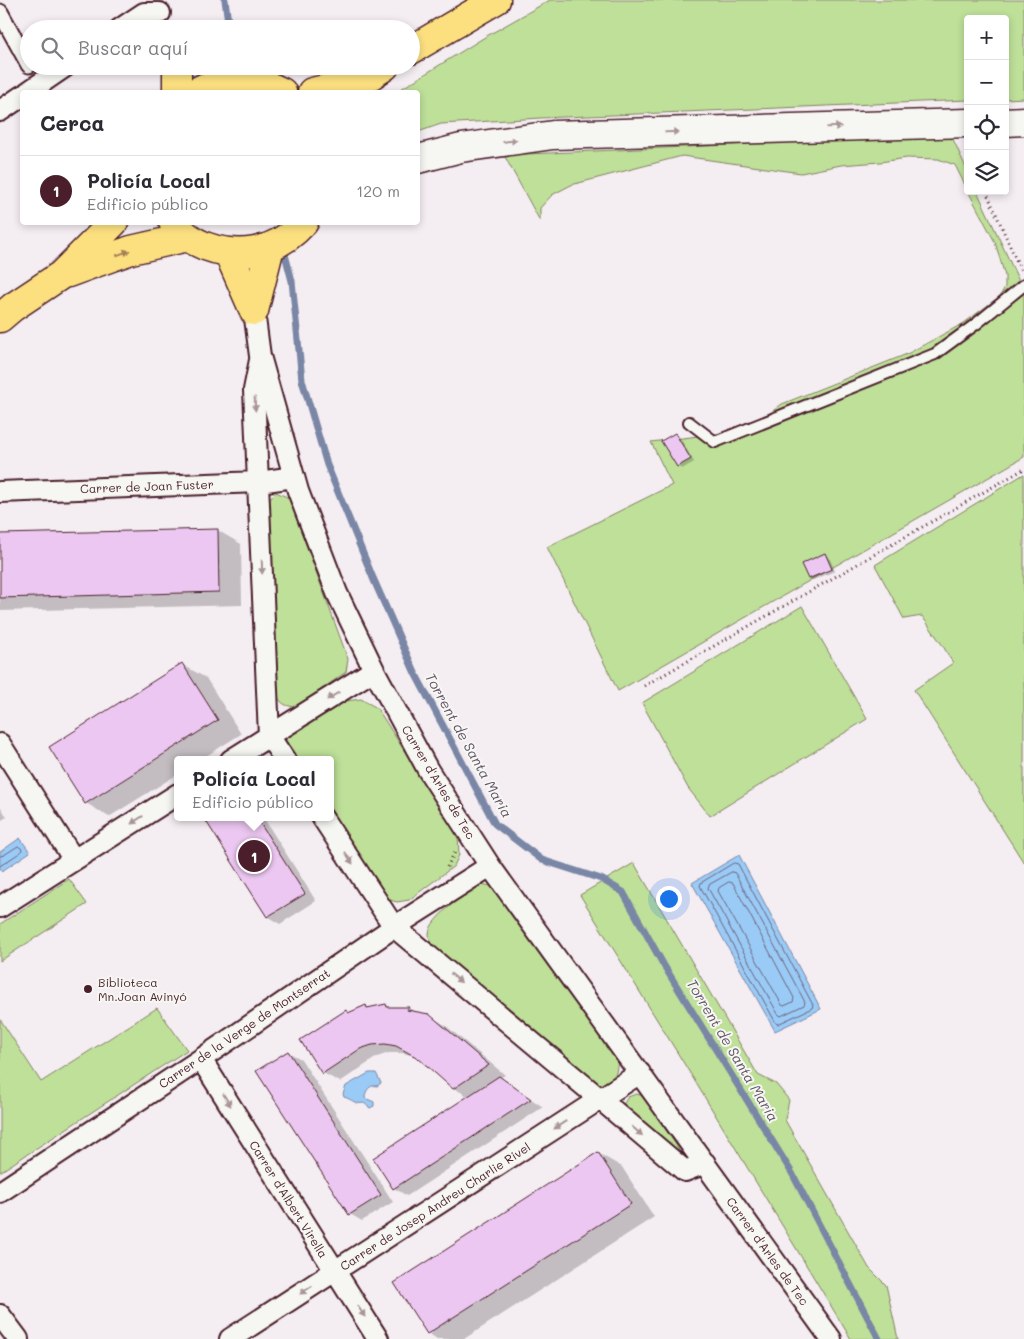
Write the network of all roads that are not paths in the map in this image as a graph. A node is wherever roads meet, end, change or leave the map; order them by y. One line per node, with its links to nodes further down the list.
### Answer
1 (496, 0): 5 (main road)
2 (0, 12): 6 (street)
3 (161, 14): 4 (street)
4 (134, 20)
5 (420, 45)
6 (20, 49)
7 (53, 75): 12 (street)
8 (177, 75): 13 (main road)
9 (228, 75): 11 (main road)
10 (368, 80): 16 (main road)
11 (240, 81): 14 (main road); 15 (main road)
12 (31, 90)
13 (177, 90)
14 (200, 90)
15 (278, 90)
16 (321, 90)
17 (20, 97): 18 (street)
18 (0, 112)
19 (1009, 122): 20 (main road)
20 (1024, 122)
21 (964, 123): 22 (main road, one-way to 21)
22 (420, 158)
23 (111, 225): 27 (main road)
24 (180, 230): 26 (main road); 27 (main road, one-way to 24)
25 (288, 235): 26 (main road); 29 (main road)
26 (228, 252): 29 (main road)
27 (61, 275): 30 (main road)
28 (1024, 285): 32 (lane)
29 (254, 311): 31 (street, Carrer d'Arles de Tec)
30 (4, 312)
31 (260, 356): 33 (street, Carrer d'Arles de Tec); 34 (street, Carrer d'Arles de Tec, one-way to 34)
32 (689, 422)
33 (294, 477): 34 (street, Carrer de Joan Fuster); 36 (street, Carrer d'Arles de Tec)
34 (259, 482): 35 (street, Carrer de Joan Fuster); 37 (street, Carrer d'Arles de Tec, one-way to 37)
35 (0, 492)
36 (374, 670): 37 (street, one-way to 37); 44 (street, Carrer d'Arles de Tec)
37 (269, 736): 39 (street); 40 (street)
38 (0, 744): 43 (street)
39 (237, 756)
40 (282, 756)
41 (174, 797): 43 (street, one-way to 43)
42 (325, 821): 46 (street, one-way to 46)
43 (74, 860): 45 (street)
44 (490, 866): 46 (street, Carrer de la Verge de Montserrat); 48 (street, Carrer d'Arles de Tec)
45 (0, 907)
46 (394, 927): 47 (street, Carrer de la Verge de Montserrat); 49 (street, one-way to 49)
47 (201, 1059): 51 (street, Carrer de la Verge de Montserrat); 52 (street, Carrer d'Albert Virella, one-way to 52)
48 (640, 1073): 49 (street, Carrer de Josep Andreu Charlie Rivel); 50 (street, Carrer d'Arles de Tec)
49 (600, 1099): 50 (street, one-way to 50); 52 (street, Carrer de Josep Andreu Charlie Rivel, one-way to 52)
50 (704, 1163): 57 (street, Carrer d'Arles de Tec)
51 (0, 1192)
52 (335, 1271): 55 (street, Carrer de Josep Andreu Charlie Rivel, one-way to 55); 56 (street, Carrer d'Albert Virella, one-way to 56)
53 (0, 1315): 54 (street)
54 (18, 1339)
55 (230, 1339)
56 (378, 1339)
57 (831, 1339)

